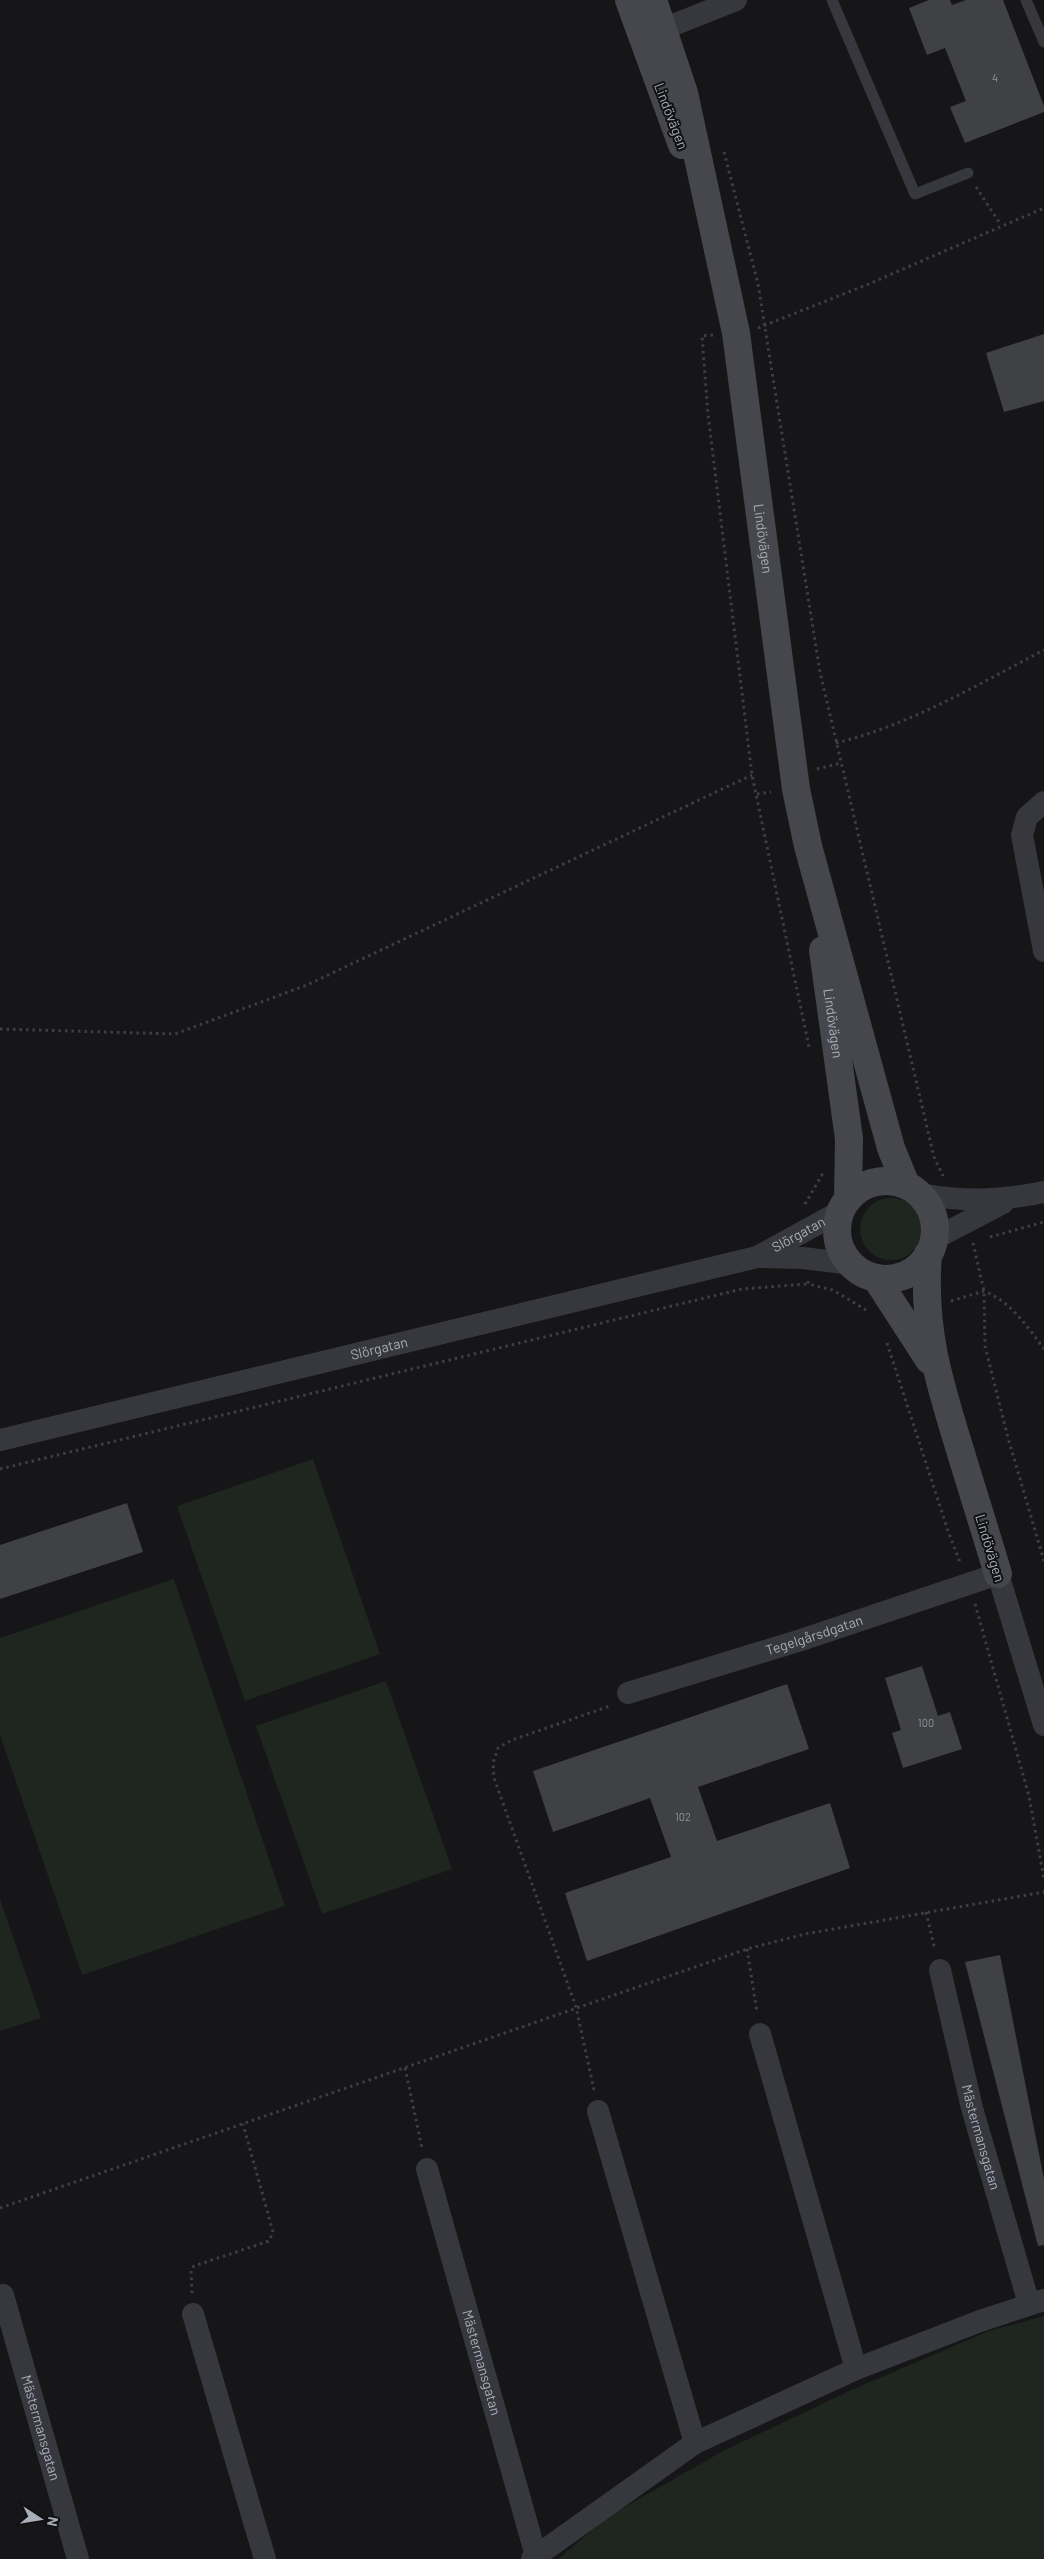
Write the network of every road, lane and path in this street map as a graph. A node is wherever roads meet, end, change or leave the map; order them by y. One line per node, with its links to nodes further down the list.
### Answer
1 (629, 0): 6 (main road, Lindövägen)
2 (653, 0): 6 (main road, Lindövägen)
3 (736, 0): 6 (street)
4 (832, 0): 9 (lane)
5 (1026, 0): 7 (lane)
6 (653, 33): 15 (main road, Lindövägen)
7 (1044, 42)
8 (723, 150): 12 (path)
9 (968, 173): 10 (path)
10 (1002, 225)
11 (1044, 650): 12 (path)
12 (836, 743): 21 (path)
13 (752, 775): 17 (path)
14 (1044, 802): 16 (street)
15 (808, 846): 18 (main road, Lindövägen); 20 (main road, Lindövägen)
16 (1044, 951)
17 (0, 1028)
18 (913, 1189): 20 (main road); 21 (street); 23 (main road)
19 (1044, 1192): 21 (street)
20 (844, 1205): 24 (street, Slörgatan); 25 (main road)
21 (968, 1221): 22 (path); 23 (street); 28 (path)
22 (1044, 1222)
23 (931, 1247): 26 (main road); 29 (main road, Lindövägen)
24 (757, 1257): 25 (street, Slörgatan); 32 (street, Slörgatan)
25 (851, 1264): 26 (main road)
26 (876, 1278): 31 (main road, Lindövägen)
27 (808, 1284): 33 (path)
28 (984, 1291): 29 (path); 30 (path); 34 (path)
29 (926, 1309): 31 (main road, Lindövägen)
30 (1044, 1349)
31 (935, 1370): 35 (main road, Lindövägen)
32 (0, 1440)
33 (0, 1469)
34 (1044, 1560)
35 (998, 1574): 36 (street, Tegelgårsdgatan); 37 (street, Lindövägen)
36 (628, 1693): 42 (path)
37 (1044, 1725)
38 (1044, 1892): 39 (path)
39 (926, 1912): 40 (path); 41 (path)
40 (747, 1949): 42 (path); 43 (path)
41 (940, 1970): 50 (street, Mästermansgatan)
42 (576, 2007): 44 (path); 45 (path)
43 (760, 2034): 52 (street)
44 (405, 2068): 46 (path); 47 (path)
45 (598, 2111): 53 (street)
46 (243, 2124): 48 (path); 51 (path)
47 (426, 2169): 54 (street, Mästermansgatan)
48 (0, 2208)
49 (3, 2295): 55 (street, Mästermansgatan)
50 (1037, 2302): 52 (street, Mästermansgatan)
51 (193, 2314): 56 (street)
52 (856, 2369): 53 (street, Mästermansgatan)
53 (695, 2443): 54 (street, Mästermansgatan)
54 (534, 2558)
55 (78, 2559)
56 (265, 2559)

